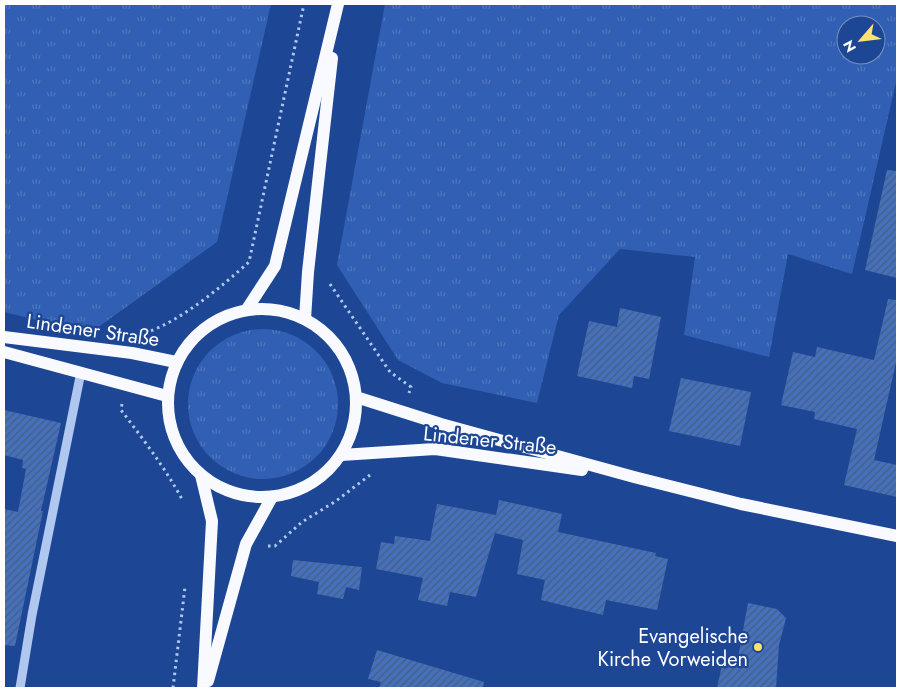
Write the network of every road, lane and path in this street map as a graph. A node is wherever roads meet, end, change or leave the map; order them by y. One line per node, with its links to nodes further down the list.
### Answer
1 (304, 4): 3 (path)
2 (338, 4): 4 (main road); 5 (main road)
3 (249, 262): 4 (path); 10 (path)
4 (275, 266): 6 (main road)
5 (308, 272): 7 (main road); 16 (path)
6 (247, 309): 7 (main road); 11 (main road)
7 (305, 319): 15 (main road)
8 (4, 337): 10 (main road, Lindener Straße)
9 (4, 352): 12 (main road, Lindener Straße)
10 (132, 353): 11 (main road, Lindener Straße)
11 (176, 362): 14 (main road)
12 (81, 372): 13 (main road, Lindener Straße); 26 (lane)
13 (127, 385): 14 (main road, Lindener Straße); 22 (path)
14 (167, 396): 19 (main road)
15 (356, 397): 16 (main road, Lindener Straße); 17 (main road)
16 (404, 413): 20 (main road, Lindener Straße)
17 (341, 455): 20 (main road, Lindener Straße); 21 (main road)
18 (374, 472): 24 (path)
19 (201, 475): 21 (main road); 28 (main road)
20 (634, 477): 23 (main road, Lindener Straße)
21 (272, 497): 24 (main road)
22 (184, 503)
23 (897, 536)
24 (246, 544): 28 (main road)
25 (186, 581): 27 (path)
26 (20, 688)
27 (173, 688)
28 (205, 688)

